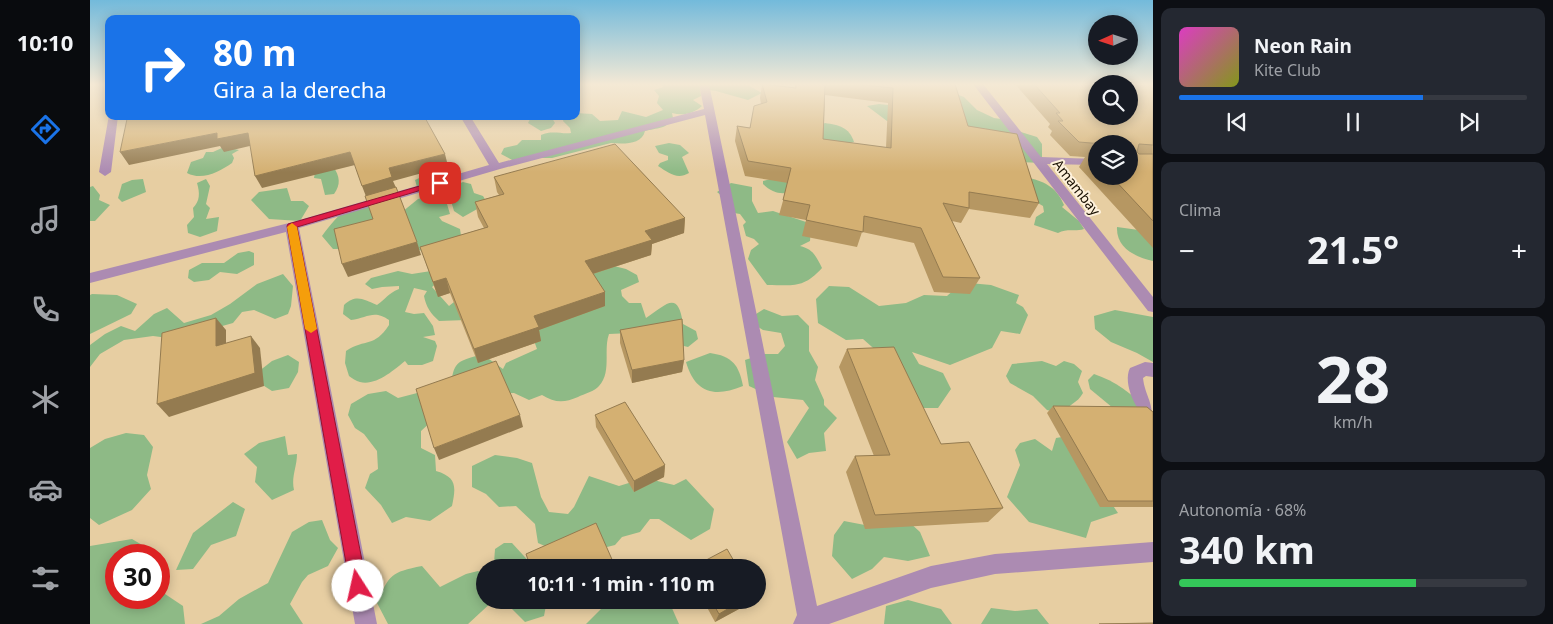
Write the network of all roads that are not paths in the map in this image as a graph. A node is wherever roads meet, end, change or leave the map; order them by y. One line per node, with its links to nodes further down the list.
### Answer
1 (700, 113): 8 (street)
2 (708, 113): 16 (street)
3 (1001, 113): 6 (street, Amambay)
4 (112, 120): 9 (street)
5 (467, 120): 8 (street)
6 (1037, 160): 7 (street); 12 (street, Amambay)
7 (1088, 162)
8 (496, 167): 10 (street)
9 (105, 172)
10 (292, 226): 11 (street); 17 (street)
11 (90, 278)
12 (1153, 307)
13 (1153, 370): 14 (street)
14 (1152, 414)
15 (1153, 552): 16 (street)
16 (807, 623)
17 (366, 624)

